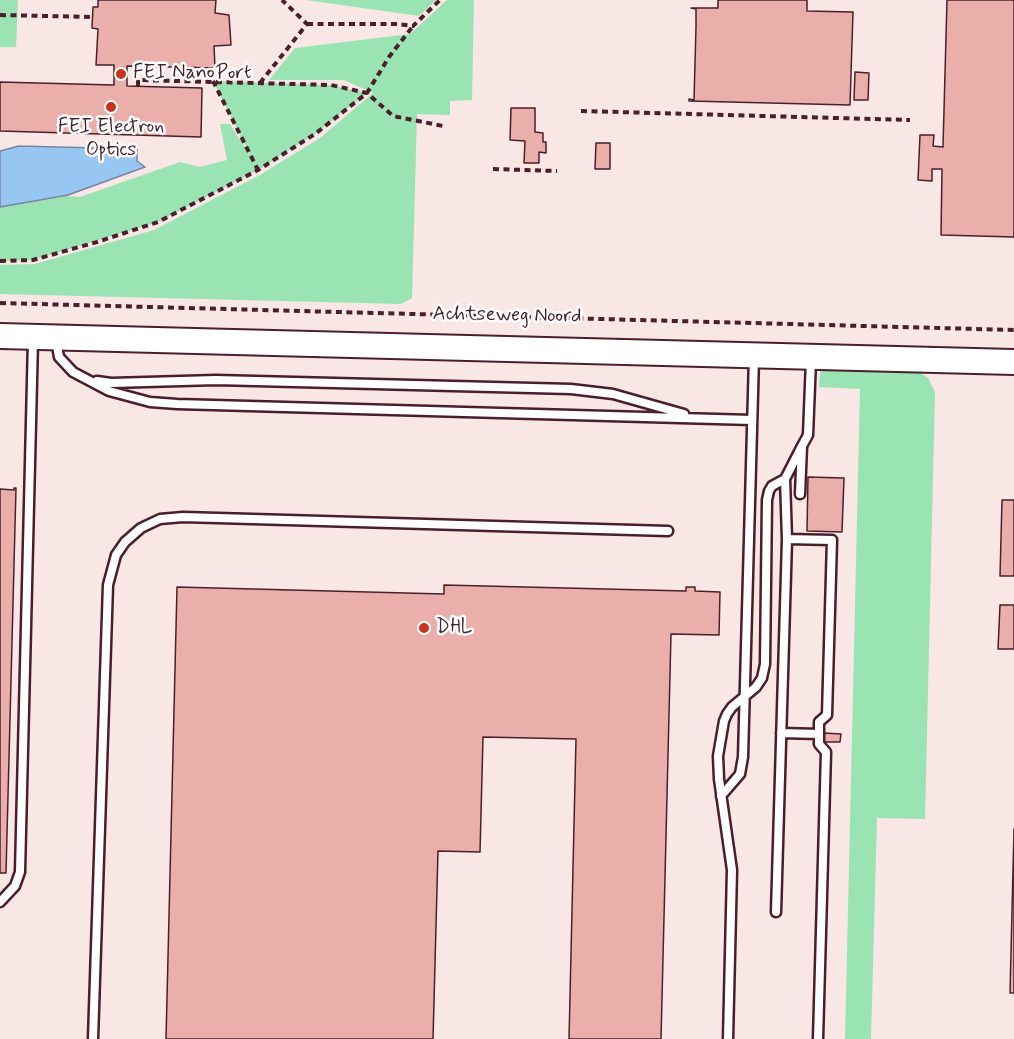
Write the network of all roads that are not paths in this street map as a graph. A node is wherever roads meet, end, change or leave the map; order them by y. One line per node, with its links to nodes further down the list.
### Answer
1 (0, 336): 2 (street, Achtseweg Noord)
2 (45, 337): 3 (street, Achtseweg Noord); 6 (lane); 18 (lane)
3 (754, 355): 4 (street, Achtseweg Noord); 8 (lane)
4 (812, 356): 5 (street, Achtseweg Noord); 9 (lane)
5 (1014, 362)
6 (85, 378): 7 (lane); 7 (lane)
7 (697, 418): 8 (lane)
8 (752, 420): 14 (lane)
9 (802, 446): 10 (lane); 11 (lane)
10 (785, 479): 13 (lane); 14 (lane)
11 (800, 494)
12 (668, 531): 20 (lane)
13 (787, 539): 15 (lane); 16 (lane)
14 (745, 696): 17 (lane); 17 (lane)
15 (781, 733): 16 (lane); 19 (lane)
16 (819, 734): 22 (lane)
17 (721, 796): 21 (lane)
18 (0, 903)
19 (776, 912)
20 (93, 1039)
21 (728, 1039)
22 (818, 1039)

